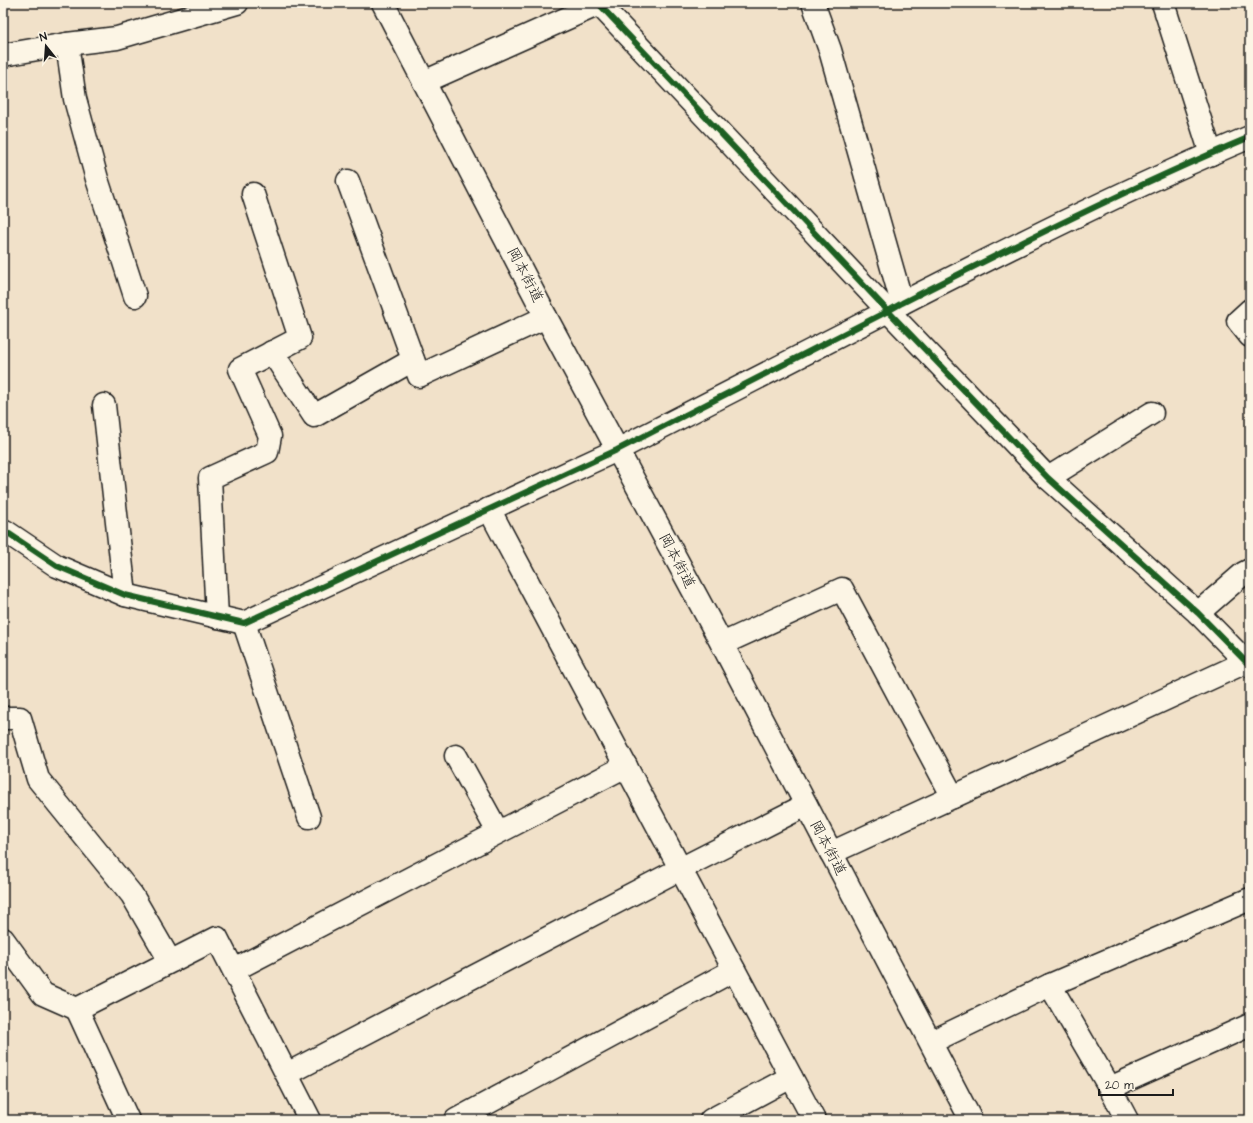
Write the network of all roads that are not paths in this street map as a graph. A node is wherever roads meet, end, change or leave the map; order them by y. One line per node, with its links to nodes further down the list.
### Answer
1 (237, 3): 6 (street)
2 (383, 3): 8 (street, 岡本街道)
3 (813, 3): 14 (street)
4 (1162, 3): 10 (street)
5 (599, 4): 8 (street); 14 (street)
6 (67, 44): 7 (street); 13 (street)
7 (3, 55)
8 (424, 82): 16 (street, 岡本街道)
9 (1250, 137): 10 (street)
10 (1211, 154): 14 (street)
11 (348, 181): 19 (street)
12 (253, 194): 18 (street)
13 (135, 296)
14 (895, 307): 22 (street); 23 (street)
15 (1250, 310): 17 (street)
16 (546, 317): 19 (street); 22 (street, 岡本街道)
17 (1250, 336)
18 (272, 352): 19 (street); 29 (street)
19 (413, 360)
20 (104, 405): 27 (street)
21 (1152, 413): 23 (street)
22 (617, 450): 24 (street); 31 (street, 岡本街道)
23 (1048, 478): 28 (street)
24 (489, 509): 30 (street); 35 (street)
25 (3, 532): 27 (street)
26 (1250, 570): 28 (street)
27 (125, 595): 29 (street)
28 (1198, 613): 32 (street)
29 (216, 617): 30 (street)
30 (244, 623): 38 (street)
31 (722, 644): 36 (street); 37 (street, 岡本街道)
32 (1248, 664): 36 (street)
33 (3, 718): 44 (street)
34 (456, 756): 39 (street)
35 (626, 766): 39 (street); 41 (street)
36 (953, 797): 40 (street)
37 (806, 805): 40 (street, 岡本街道); 41 (street)
38 (309, 817)
39 (498, 832): 45 (street)
40 (831, 853): 50 (street, 岡本街道)
41 (680, 869): 46 (street); 51 (street)
42 (1250, 898): 47 (street)
43 (3, 939): 48 (street)
44 (170, 961): 45 (street); 48 (street)
45 (234, 970): 51 (street)
46 (734, 970): 52 (street); 56 (street)
47 (1050, 985): 50 (street); 53 (street)
48 (77, 1010): 54 (street)
49 (1250, 1025): 53 (street)
50 (931, 1042): 59 (street, 岡本街道)
51 (287, 1074): 55 (street)
52 (791, 1077): 57 (street); 58 (street)
53 (1110, 1088): 60 (street)
54 (128, 1120)
55 (310, 1120)
56 (456, 1120)
57 (711, 1120)
58 (814, 1120)
59 (971, 1120)
60 (1127, 1120)

